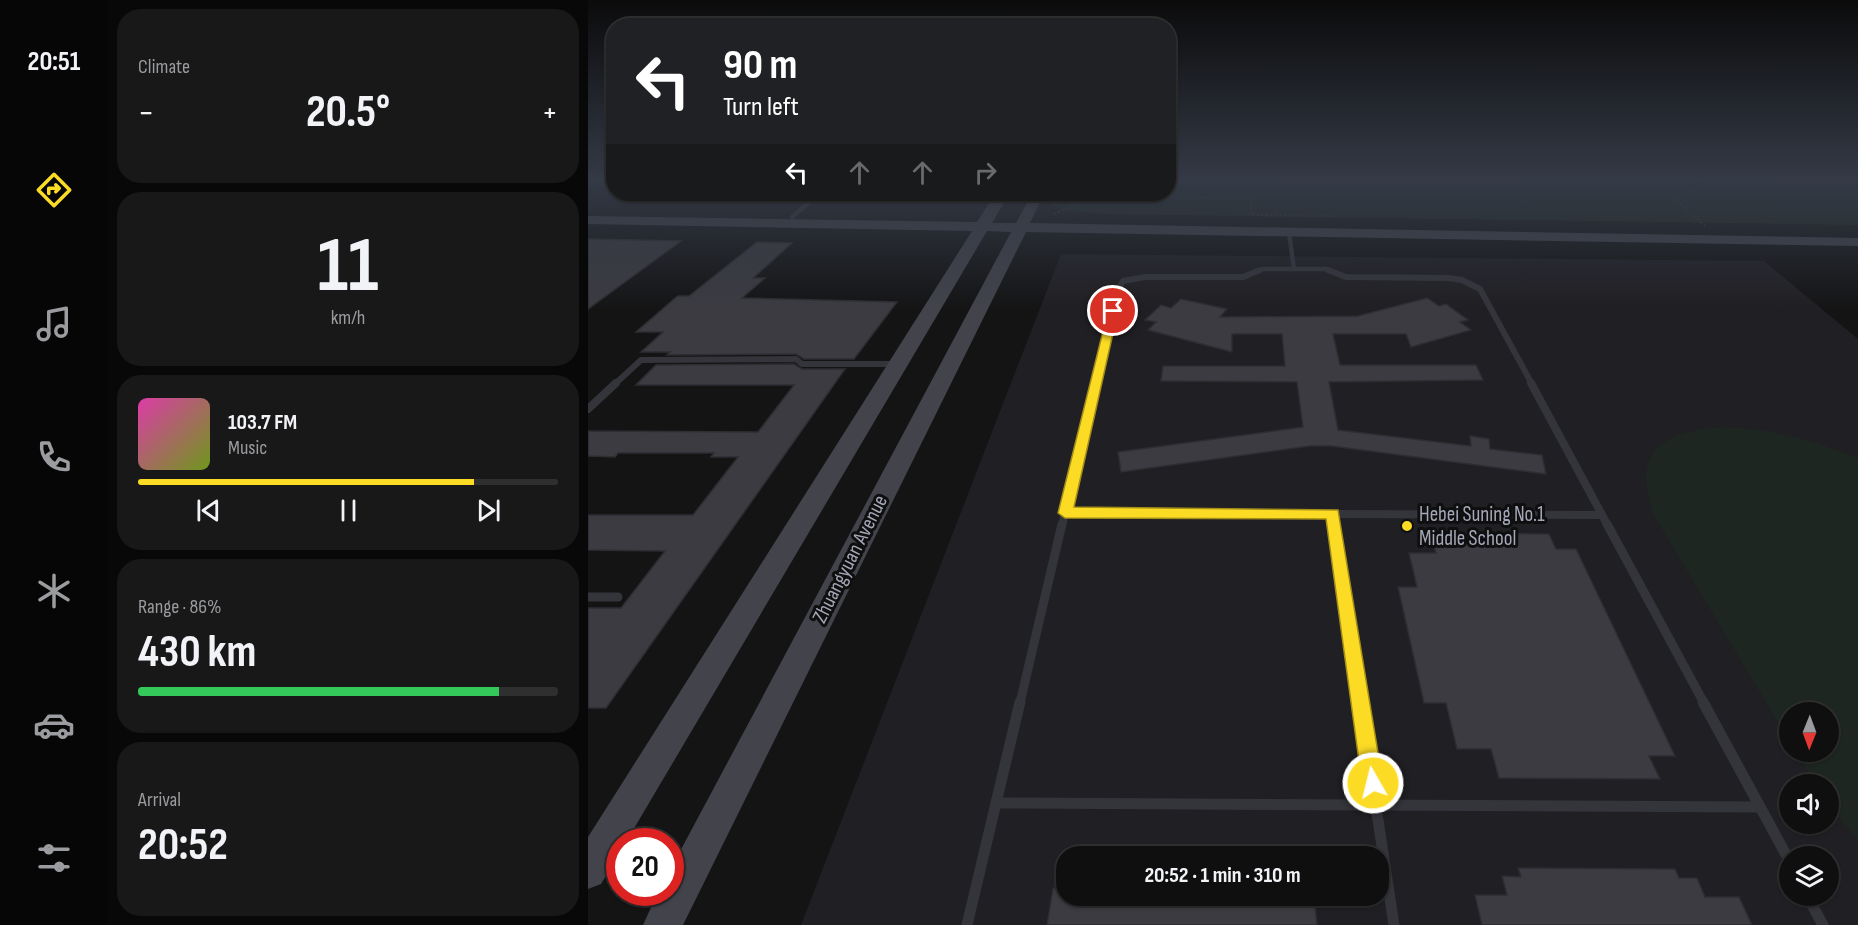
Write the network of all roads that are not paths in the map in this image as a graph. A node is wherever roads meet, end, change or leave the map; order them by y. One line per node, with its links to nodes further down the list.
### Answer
1 (901, 223): 5 (main road)
2 (960, 223): 5 (main road)
3 (1030, 223): 6 (main road)
4 (1181, 223): 8 (main road)
5 (983, 224): 6 (main road); 11 (main road)
6 (1022, 224): 7 (main road); 24 (main road, Zhuangyuan Avenue)
7 (1289, 232): 9 (main road); 10 (lane)
8 (1858, 235)
9 (1858, 242)
10 (1294, 269): 13 (lane); 15 (lane)
11 (898, 364): 12 (lane); 22 (main road)
12 (588, 409)
13 (1065, 513): 14 (lane); 18 (lane)
14 (1332, 514): 15 (lane); 19 (lane)
15 (1602, 515): 20 (lane)
16 (588, 597): 17 (lane)
17 (618, 597)
18 (996, 803): 19 (lane); 25 (lane)
19 (1376, 805): 20 (lane); 26 (lane)
20 (1760, 807): 21 (lane)
21 (1781, 846)
22 (588, 871)
23 (1813, 906): 27 (lane)
24 (662, 925)
25 (967, 925)
26 (1394, 925)
27 (1823, 925)

